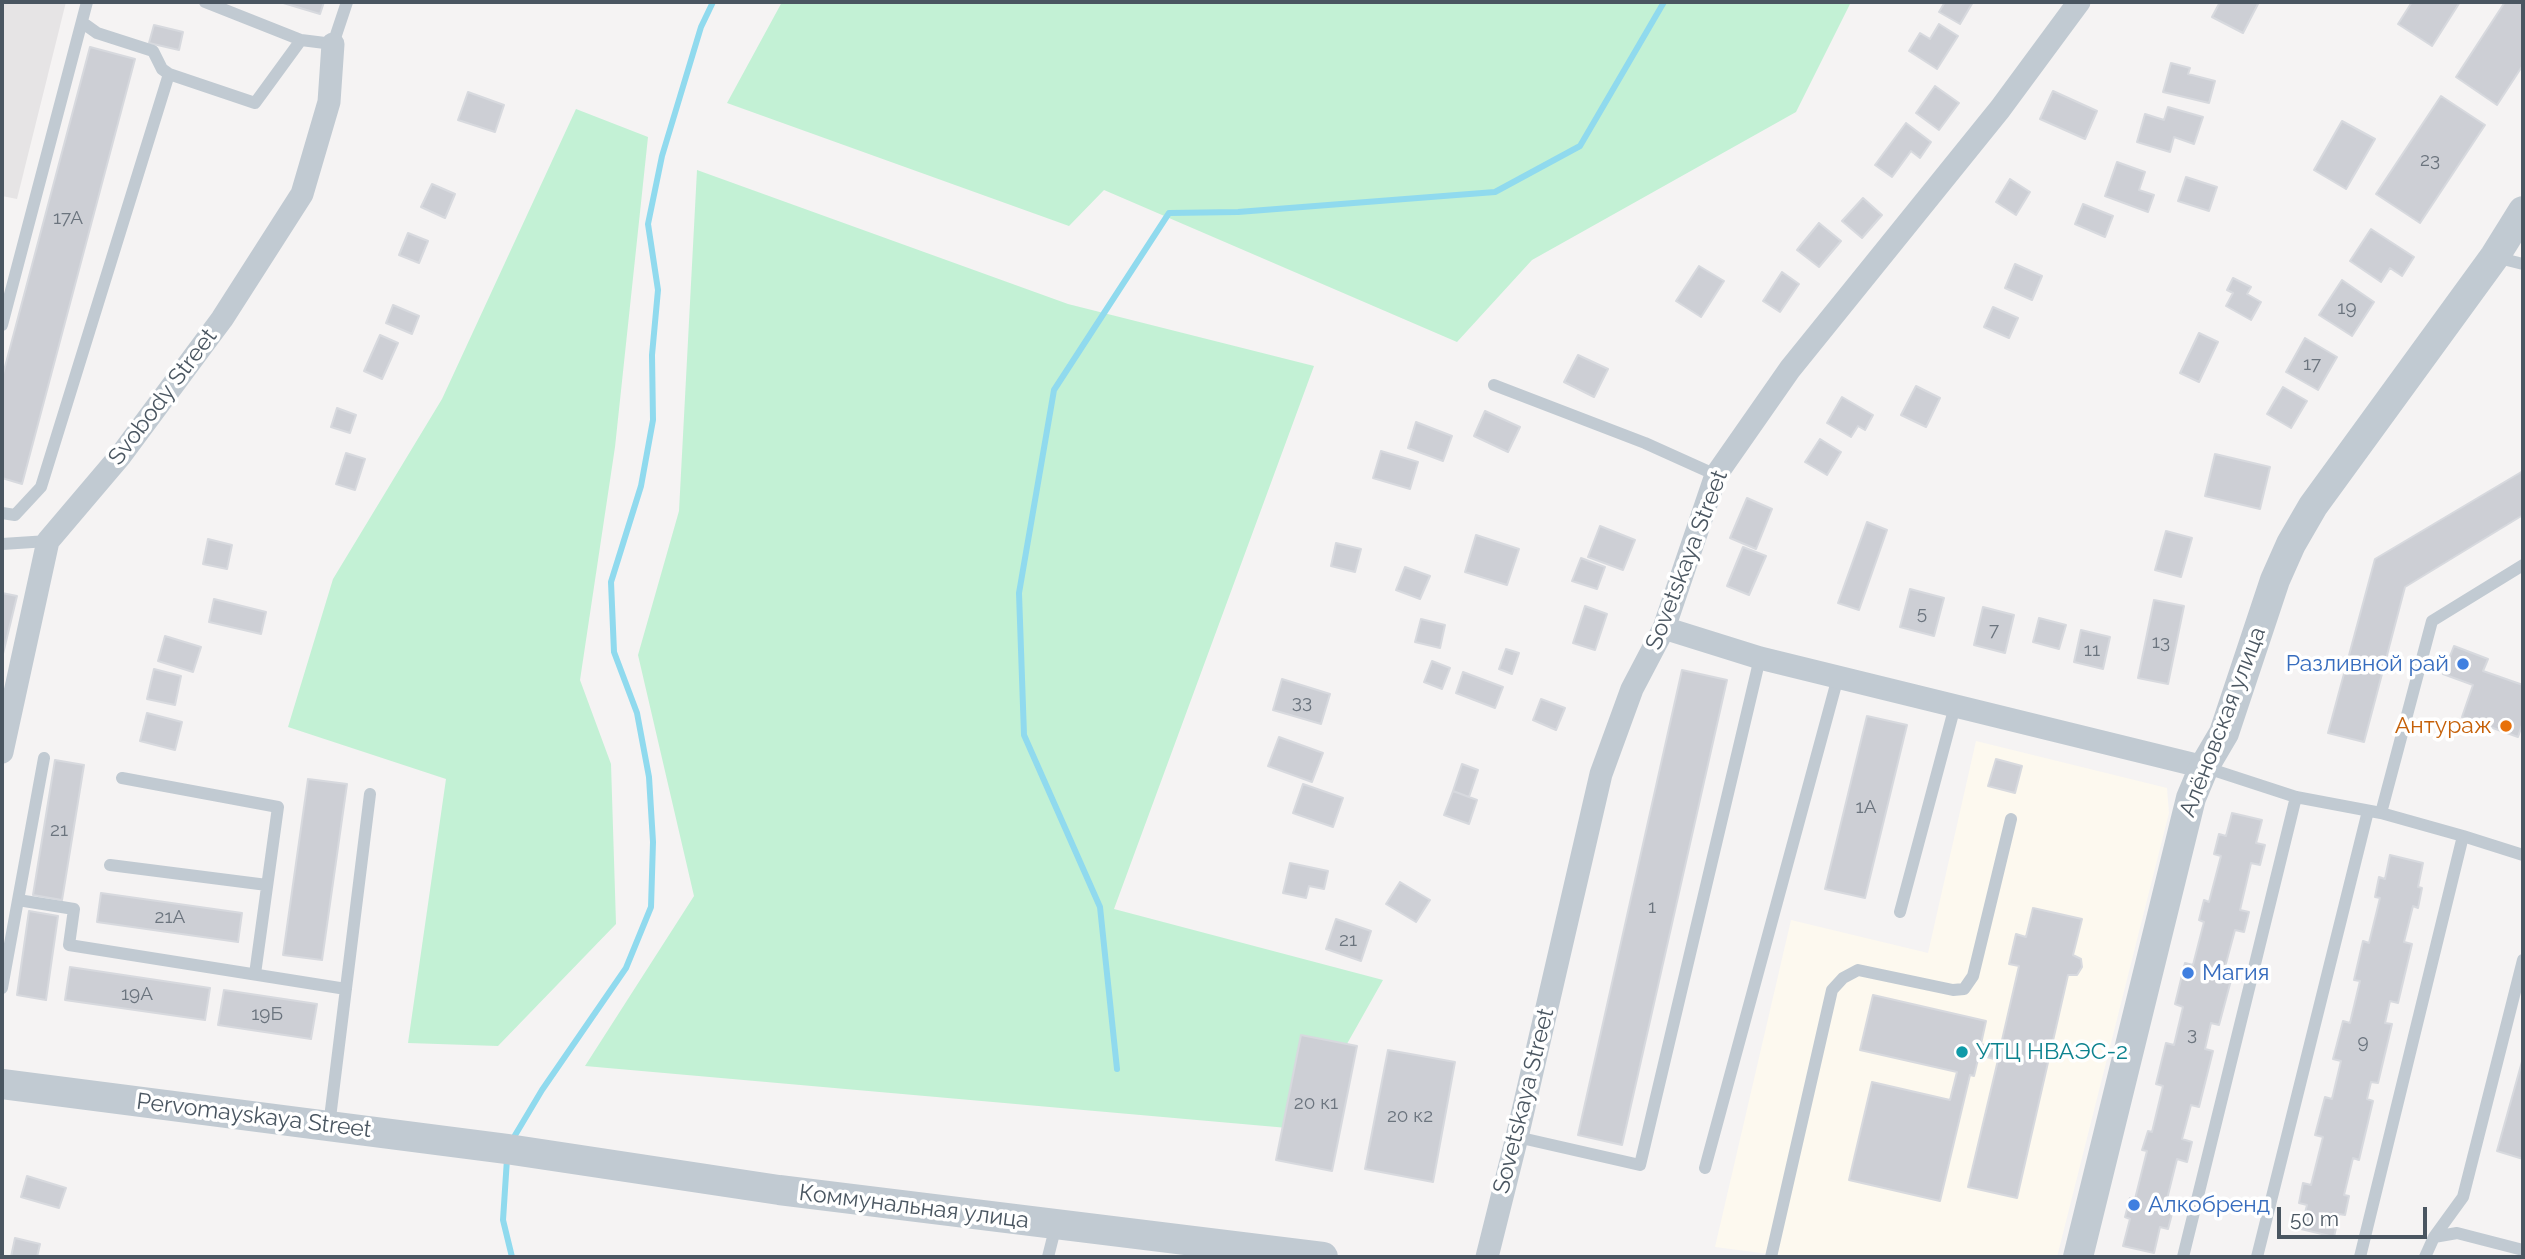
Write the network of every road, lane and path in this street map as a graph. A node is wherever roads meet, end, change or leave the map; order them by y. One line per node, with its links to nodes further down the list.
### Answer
1 (87, 2): 5 (lane)
2 (205, 2): 6 (lane)
3 (347, 2): 7 (lane)
4 (2079, 2): 14 (street, Sovetskaya Street)
5 (83, 23): 8 (lane); 12 (lane)
6 (301, 40): 7 (lane); 8 (lane)
7 (333, 44): 16 (street, Svobody Street)
8 (169, 75): 15 (lane)
9 (2523, 211): 10 (street, Алёновская улица)
10 (2495, 256): 11 (lane); 25 (street, Алёновская улица)
11 (2523, 264)
12 (2, 325)
13 (1494, 384): 14 (lane)
14 (1716, 475): 19 (street, Sovetskaya Street)
15 (2, 513)
16 (48, 541): 17 (lane); 23 (street, Svobody Street)
17 (2, 544)
18 (2523, 565): 29 (lane)
19 (1664, 628): 20 (street); 43 (street, Sovetskaya Street)
20 (1760, 658): 21 (street); 43 (lane)
21 (1838, 677): 22 (street); 45 (lane)
22 (1955, 706): 25 (street); 36 (lane)
23 (2, 752)
24 (44, 758): 35 (lane)
25 (2204, 767): 28 (lane); 50 (street, Алёновская улица)
26 (122, 778): 34 (lane)
27 (370, 794): 40 (lane)
28 (2296, 797): 29 (lane); 55 (lane)
29 (2375, 812): 31 (lane); 56 (lane)
30 (2011, 819): 54 (lane)
31 (2463, 836): 32 (lane); 57 (lane)
32 (2523, 855)
33 (110, 866): 34 (lane)
34 (267, 885): 38 (lane)
35 (18, 900): 38 (lane); 39 (lane)
36 (1900, 912)
37 (2523, 960): 47 (lane)
38 (255, 974): 40 (lane)
39 (2, 988)
40 (346, 989): 42 (lane)
41 (2, 1084): 42 (street, Pervomayskaya Street)
42 (329, 1126): 44 (street, Pervomayskaya Street)
43 (1517, 1137): 53 (street, Sovetskaya Street)
44 (507, 1149): 46 (street, Коммунальная улица)
45 (1705, 1168)
46 (1056, 1225): 49 (street, Коммунальная улица); 51 (lane)
47 (2434, 1237): 48 (lane); 58 (lane)
48 (2523, 1250)
49 (1280, 1255): 52 (street, Коммунальная улица)
50 (2083, 1256)
51 (1048, 1257)
52 (1323, 1257)
53 (1487, 1257)
54 (1771, 1257)
55 (2183, 1257)
56 (2257, 1257)
57 (2360, 1257)
58 (2425, 1257)

